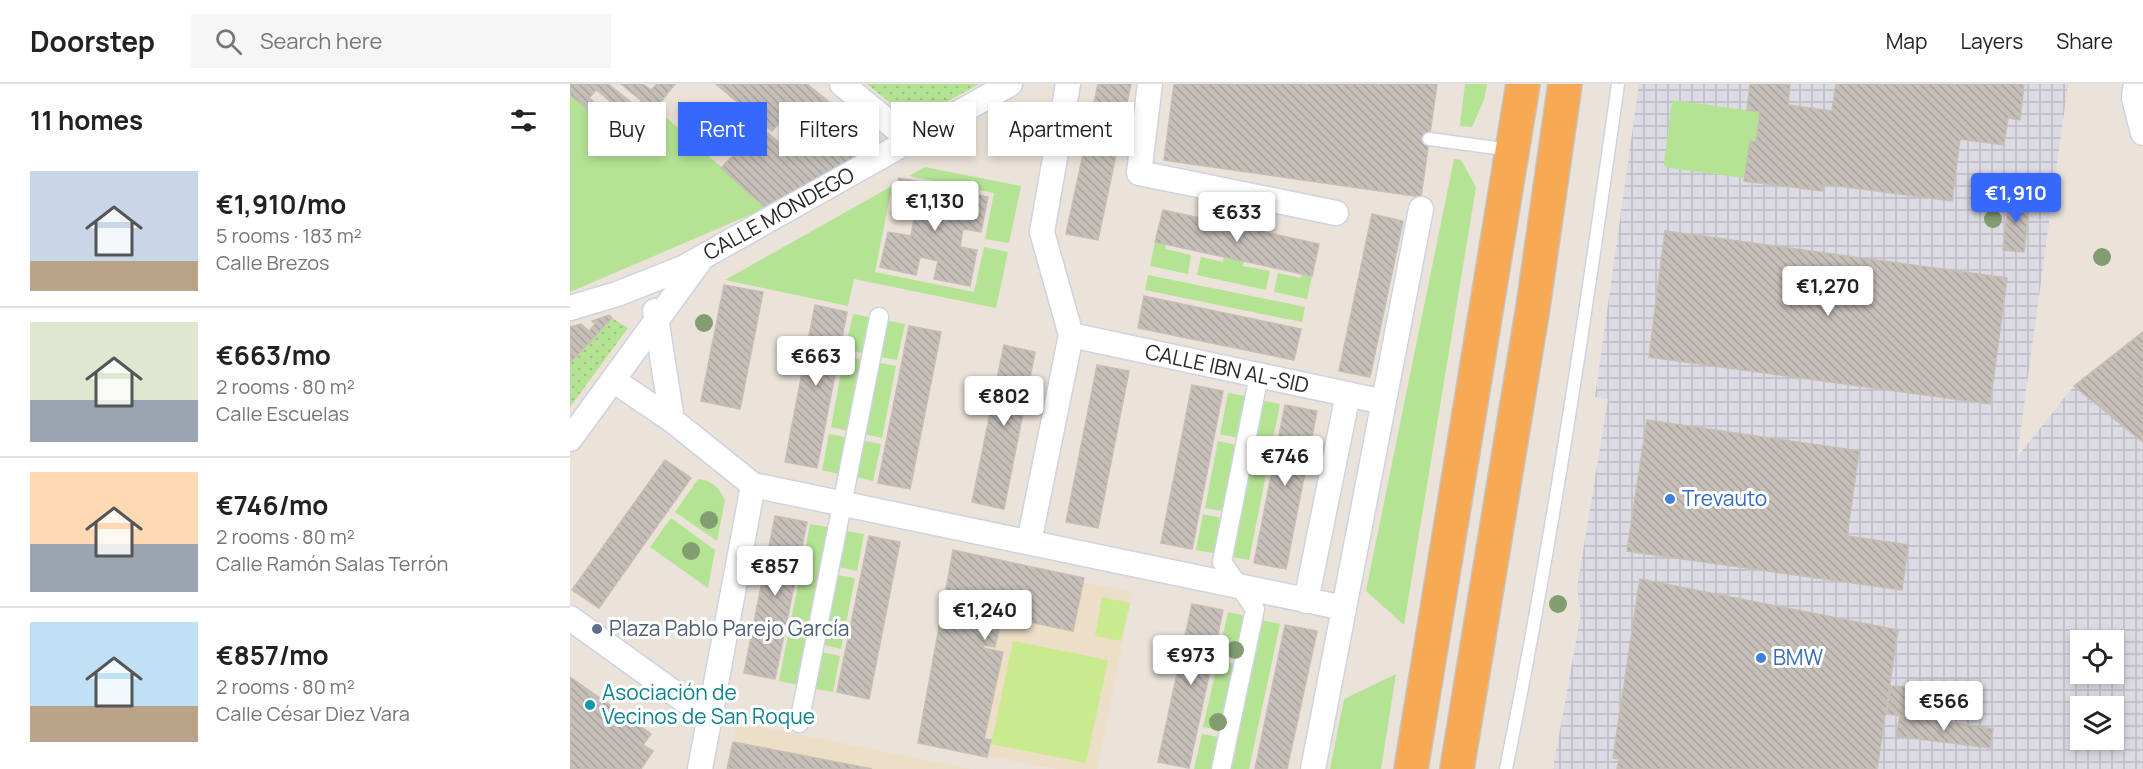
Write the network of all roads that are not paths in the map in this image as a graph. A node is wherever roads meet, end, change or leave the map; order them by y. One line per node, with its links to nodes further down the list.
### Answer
1 (842, 84): 10 (street)
2 (1010, 84): 9 (street, CALLE MONDEGO)
3 (1068, 84): 22 (street)
4 (1150, 84): 16 (street)
5 (1523, 84): 14 (highway)
6 (1565, 84): 42 (highway)
7 (1618, 84): 43 (lane)
8 (2136, 84): 11 (street)
9 (976, 103)
10 (891, 124)
11 (2143, 133)
12 (1429, 139): 14 (lane)
13 (891, 151): 17 (street, CALLE MONDEGO)
14 (1514, 151): 41 (highway)
15 (1421, 209): 26 (street)
16 (1336, 213)
17 (702, 258): 18 (street, CALLE MONDEGO); 21 (street)
18 (644, 284): 19 (street, CALLE MONDEGO); 21 (street)
19 (570, 308)
20 (879, 317): 30 (street)
21 (657, 318): 24 (street); 27 (street)
22 (1071, 335): 23 (street, CALLE IBN AL-SID); 31 (street)
23 (1259, 375): 25 (street, CALLE IBN AL-SID); 32 (street)
24 (613, 380): 27 (street); 28 (street)
25 (1348, 394): 26 (street, CALLE IBN AL-SID); 33 (street)
26 (1384, 402): 34 (street)
27 (672, 420): 29 (street)
28 (570, 439)
29 (753, 485): 30 (street); 36 (street)
30 (842, 503): 31 (street); 37 (street)
31 (1029, 542): 32 (street)
32 (1239, 586): 33 (street); 39 (street)
33 (1306, 601): 34 (street)
34 (1344, 608): 40 (street)
35 (570, 618): 36 (street)
36 (709, 718): 38 (street)
37 (799, 723)
38 (700, 769)
39 (1221, 769)
40 (1314, 769)
41 (1411, 769)
42 (1457, 769)
43 (1506, 769)

